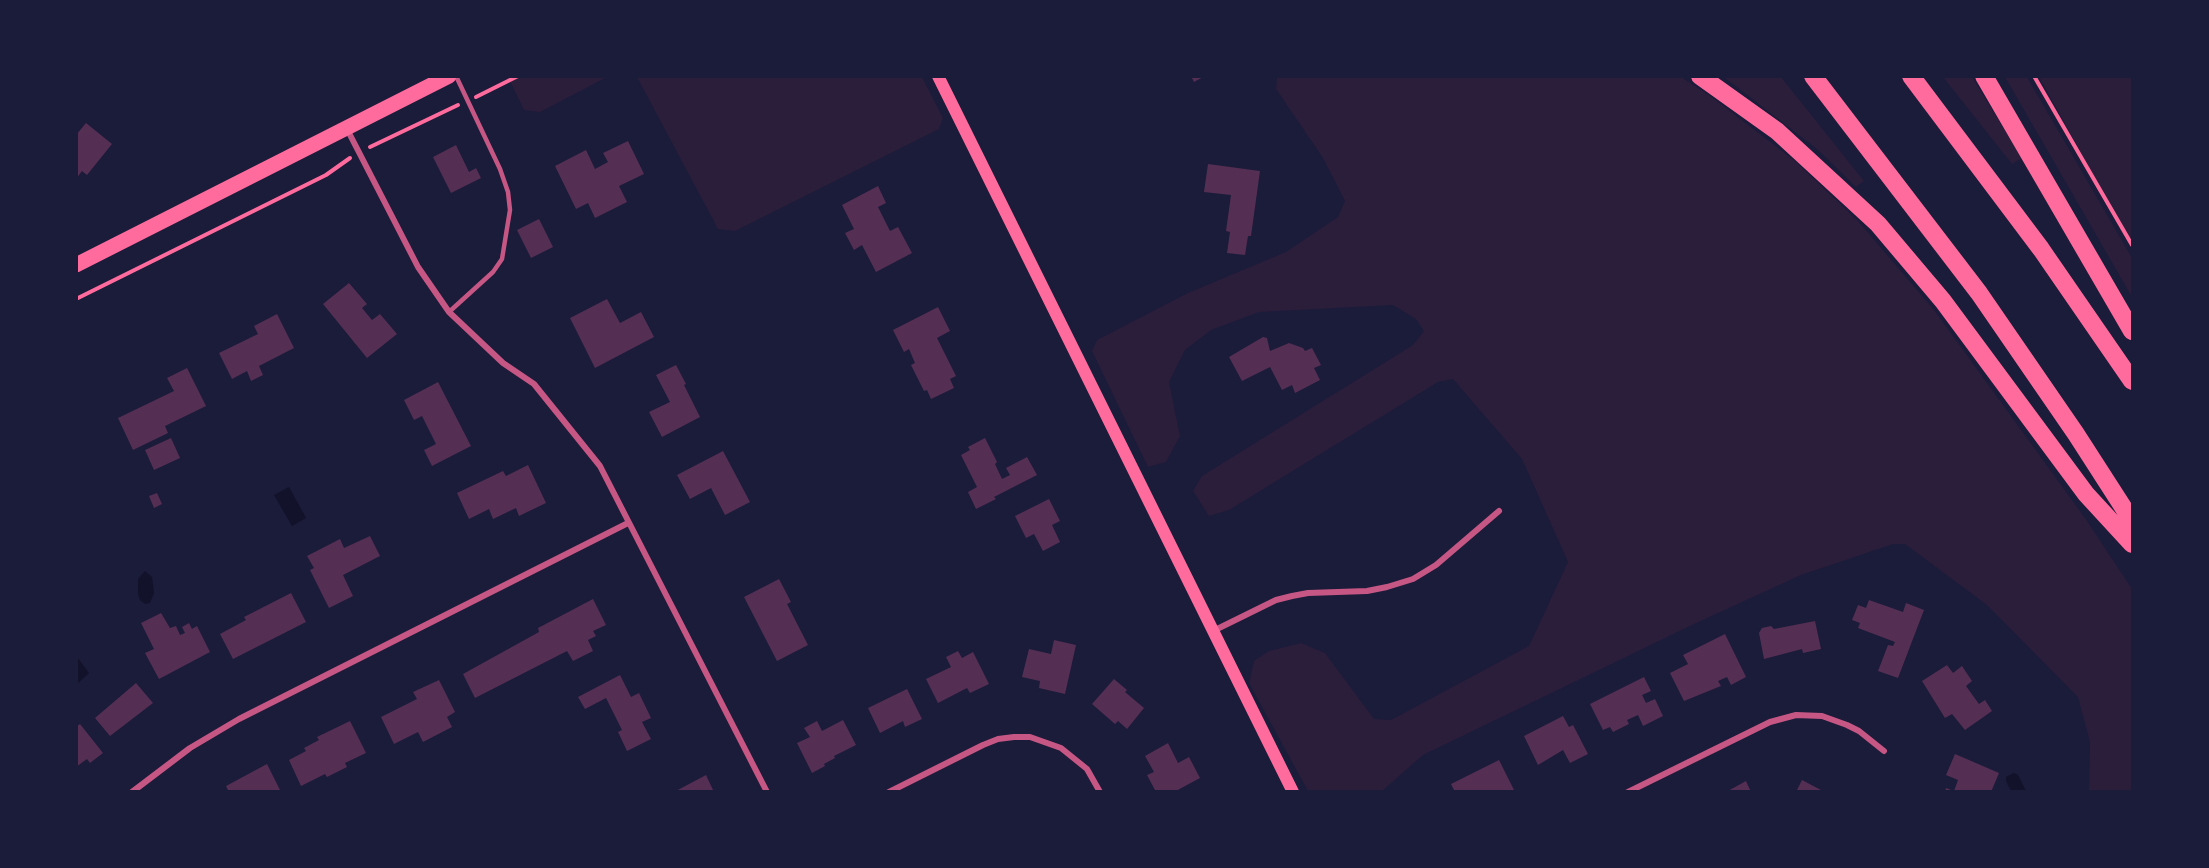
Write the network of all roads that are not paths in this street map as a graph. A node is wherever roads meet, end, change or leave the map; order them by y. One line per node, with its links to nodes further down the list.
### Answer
1 (449, 76): 8 (main road)
2 (456, 76): 10 (lane)
3 (938, 76): 17 (main road)
4 (1700, 76): 16 (highway)
5 (1813, 76): 14 (highway)
6 (1911, 76): 12 (highway)
7 (1984, 76): 11 (highway)
8 (347, 129): 9 (main road); 10 (street)
9 (76, 265)
10 (449, 312): 15 (street)
11 (2133, 331)
12 (2133, 381)
13 (1499, 511): 17 (street)
14 (2133, 520)
15 (628, 523): 19 (street); 20 (street)
16 (2133, 544)
17 (1212, 632): 23 (main road)
18 (1884, 751): 24 (street)
19 (132, 792)
20 (767, 792)
21 (888, 792): 22 (street)
22 (1100, 792)
23 (1293, 792)
24 (1628, 792)

